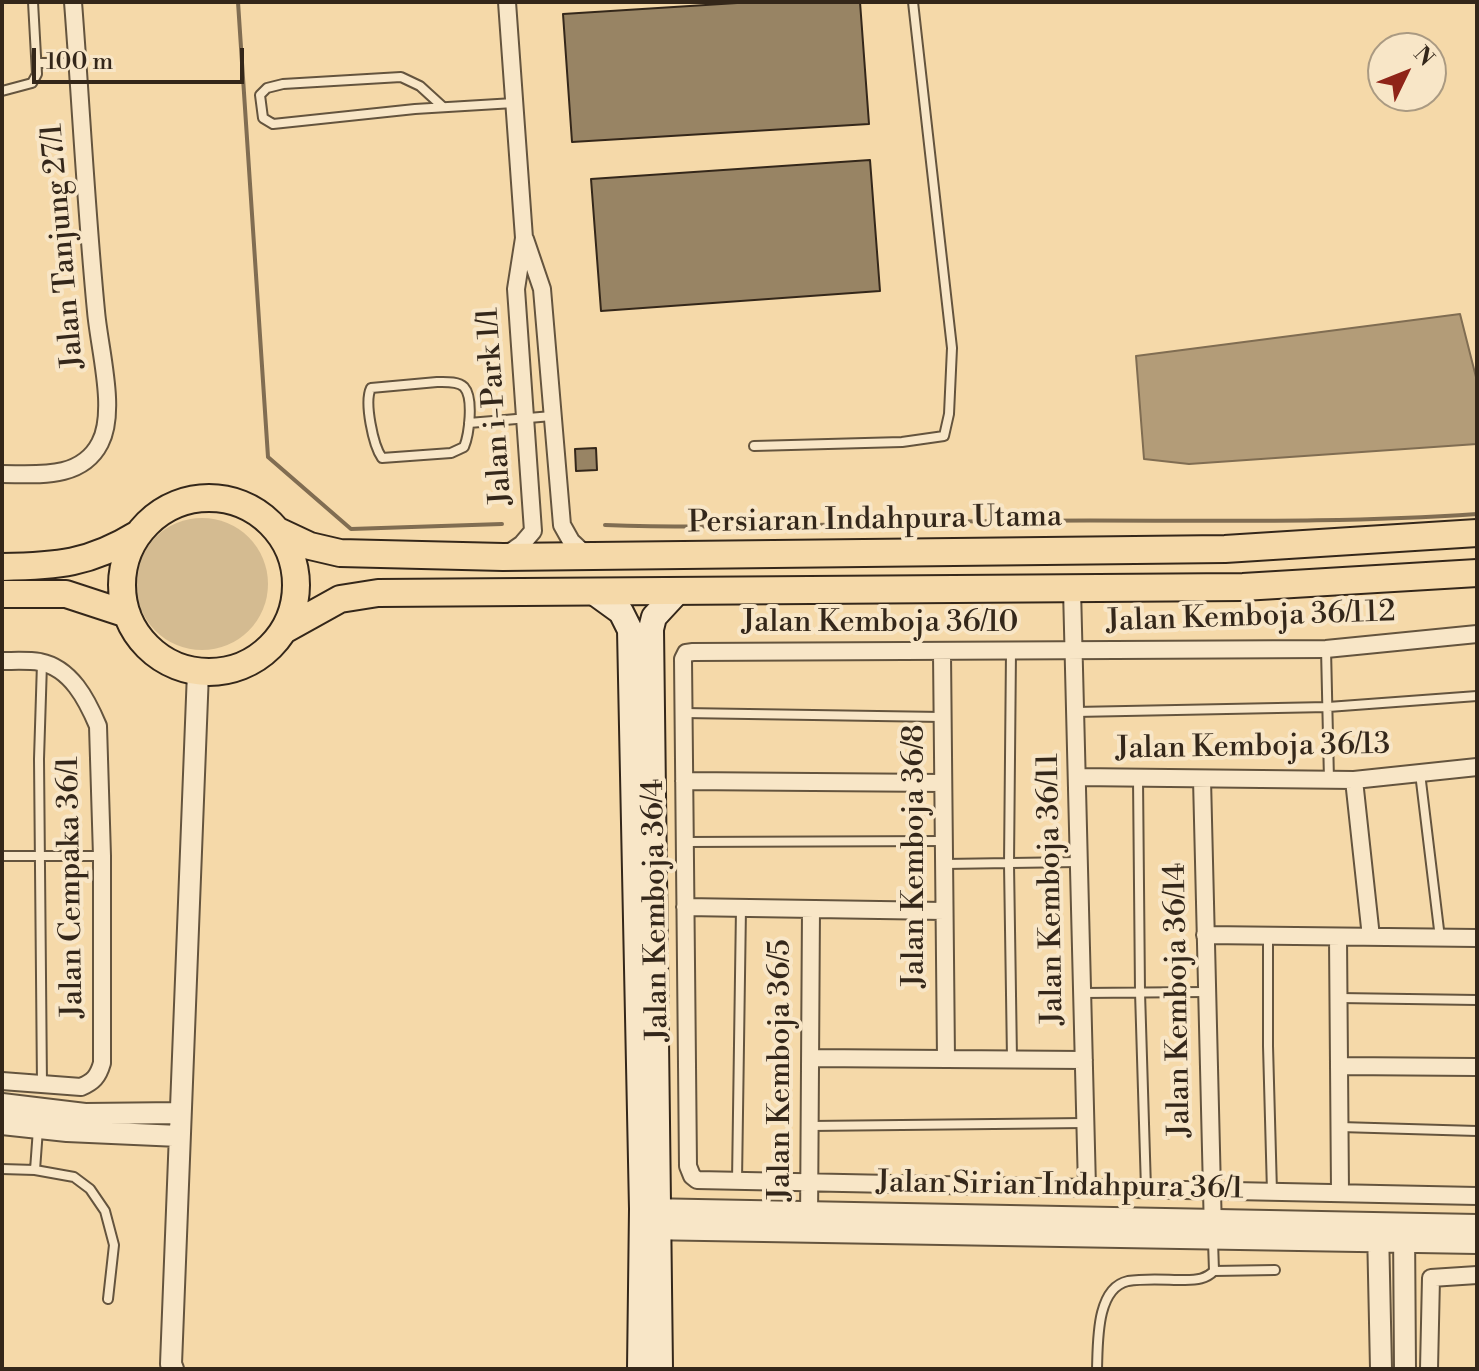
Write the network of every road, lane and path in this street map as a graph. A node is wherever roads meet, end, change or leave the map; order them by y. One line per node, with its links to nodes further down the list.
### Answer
1 (33, 2): 5 (lane)
2 (73, 2): 6 (street, Jalan Tanjung 27/1)
3 (507, 2): 8 (street, Jalan i-Park 1/1)
4 (913, 2): 14 (lane)
5 (38, 63): 6 (lane); 7 (lane)
6 (78, 63): 15 (street, Jalan Tanjung 27/1)
7 (2, 91)
8 (514, 103): 9 (lane); 10 (street, Jalan i-Park 1/1)
9 (443, 107): 9 (lane)
10 (524, 238): 11 (street, Jalan i-Park 1/1); 12 (street, Jalan i-Park 1/1)
11 (553, 416): 12 (lane); 20 (street, Jalan i-Park 1/1)
12 (524, 418): 13 (lane); 19 (street, Jalan i-Park 1/1)
13 (469, 423): 13 (lane)
14 (754, 446)
15 (2, 474)
16 (278, 531): 18 (main road); 19 (main road, Persiaran Indahpura Utama); 28 (main road)
17 (1477, 533): 20 (main road, Persiaran Indahpura Utama)
18 (138, 534): 21 (main road); 27 (main road)
19 (503, 557): 20 (main road, Persiaran Indahpura Utama)
20 (588, 557)
21 (2, 567)
22 (1477, 573): 23 (main road)
23 (1072, 589): 24 (main road); 32 (street, Jalan Kemboja 36/11)
24 (679, 590): 25 (main road); 102 (main road)
25 (592, 591): 28 (main road); 102 (main road)
26 (2, 594): 27 (main road)
27 (127, 614): 37 (main road)
28 (286, 629): 37 (main road)
29 (1477, 634): 30 (street, Jalan Kemboja 36/112)
30 (1326, 649): 32 (street, Jalan Kemboja 36/112); 39 (lane)
31 (1011, 650): 32 (street, Jalan Kemboja 36/10); 34 (street, Jalan Kemboja 36/10); 59 (lane)
32 (1074, 651): 40 (street, Jalan Kemboja 36/11)
33 (686, 653): 34 (street, Jalan Kemboja 36/10); 41 (street, Jalan Kemboja 36/4)
34 (942, 653): 42 (street, Jalan Kemboja 36/8)
35 (2, 661): 36 (street)
36 (42, 662): 55 (street, Jalan Cempaka 36/1); 56 (lane)
37 (198, 672): 84 (street)
38 (1477, 696): 39 (lane)
39 (1328, 707): 40 (lane); 48 (lane)
40 (1075, 712): 45 (street, Jalan Kemboja 36/11)
41 (683, 713): 42 (lane); 50 (street, Jalan Kemboja 36/4)
42 (943, 717): 51 (street, Jalan Kemboja 36/8)
43 (1477, 767): 44 (street, Jalan Kemboja 36/13)
44 (1420, 772): 49 (street, Jalan Kemboja 36/13); 68 (lane)
45 (1077, 777): 46 (street, Jalan Kemboja 36/13); 57 (street, Jalan Kemboja 36/11)
46 (1138, 778): 47 (street, Jalan Kemboja 36/13); 70 (lane)
47 (1202, 779): 48 (street, Jalan Kemboja 36/13); 64 (street, Jalan Kemboja 36/14)
48 (1329, 780): 49 (street, Jalan Kemboja 36/13)
49 (1354, 780): 67 (street)
50 (684, 781): 51 (street); 53 (street, Jalan Kemboja 36/4)
51 (943, 783): 52 (street, Jalan Kemboja 36/8)
52 (944, 841): 53 (lane); 58 (street, Jalan Kemboja 36/8)
53 (685, 842): 60 (street, Jalan Kemboja 36/4)
54 (2, 856): 56 (lane)
55 (102, 856): 56 (lane); 82 (street, Jalan Cempaka 36/1)
56 (40, 857): 82 (lane)
57 (1079, 862): 59 (lane); 72 (street, Jalan Kemboja 36/11)
58 (944, 864): 59 (lane); 63 (street, Jalan Kemboja 36/8)
59 (1009, 864): 77 (lane)
60 (685, 907): 61 (street); 94 (street, Jalan Kemboja 36/4)
61 (741, 908): 62 (street); 94 (lane)
62 (811, 909): 63 (street); 75 (street, Jalan Kemboja 36/5)
63 (944, 911): 76 (street, Jalan Kemboja 36/8)
64 (1205, 935): 65 (street); 71 (street, Jalan Kemboja 36/14)
65 (1268, 936): 66 (street); 99 (lane)
66 (1338, 937): 67 (street); 73 (street)
67 (1371, 937): 68 (street)
68 (1440, 938): 69 (street)
69 (1477, 938)
70 (1140, 992): 71 (lane); 72 (lane); 97 (lane)
71 (1206, 992): 98 (street, Jalan Kemboja 36/14)
72 (1082, 993): 78 (street, Jalan Kemboja 36/11)
73 (1339, 998): 74 (lane); 79 (street)
74 (1477, 1000)
75 (810, 1058): 76 (street); 88 (street, Jalan Kemboja 36/5)
76 (946, 1059): 77 (street)
77 (1012, 1059): 78 (street)
78 (1084, 1060): 86 (street, Jalan Kemboja 36/11)
79 (1339, 1066): 80 (street); 89 (street)
80 (1477, 1067)
81 (2, 1081): 82 (street, Jalan Cempaka 36/1)
82 (42, 1085)
83 (2, 1104): 85 (street)
84 (180, 1113): 85 (street); 91 (street)
85 (37, 1118): 87 (street); 91 (street); 93 (lane)
86 (1085, 1123): 88 (lane); 96 (street, Jalan Kemboja 36/11)
87 (2, 1124)
88 (810, 1126): 95 (street, Jalan Kemboja 36/5)
89 (1340, 1127): 90 (lane); 100 (street)
90 (1477, 1131)
91 (179, 1136): 113 (street)
92 (2, 1169): 93 (lane)
93 (35, 1170): 112 (lane)
94 (737, 1181): 95 (street)
95 (809, 1182): 96 (street); 103 (street, Jalan Kemboja 36/5)
96 (1087, 1188): 97 (street)
97 (1146, 1189): 98 (street)
98 (1211, 1190): 99 (street); 105 (street, Jalan Kemboja 36/14)
99 (1272, 1192): 100 (street)
100 (1340, 1193): 101 (street)
101 (1477, 1196)
102 (650, 1219): 103 (street, Jalan Sirian Indahpura 36/1); 114 (main road); 115 (main road)
103 (809, 1222): 105 (street, Jalan Sirian Indahpura 36/1)
104 (1477, 1225): 107 (street, Jalan Sirian Indahpura 36/1)
105 (1212, 1229): 106 (street, Jalan Sirian Indahpura 36/1); 110 (lane, Jalan Kemboja 36/14)
106 (1378, 1232): 107 (street, Jalan Sirian Indahpura 36/1); 117 (street)
107 (1404, 1232): 108 (street, Jalan Sirian Indahpura 36/1); 118 (street)
108 (1477, 1243)
109 (1275, 1270): 110 (lane)
110 (1214, 1271): 116 (lane)
111 (1477, 1275): 119 (street)
112 (108, 1299)
113 (173, 1369)
114 (640, 1369)
115 (660, 1369)
116 (1097, 1369)
117 (1381, 1369)
118 (1405, 1369)
119 (1429, 1369)

